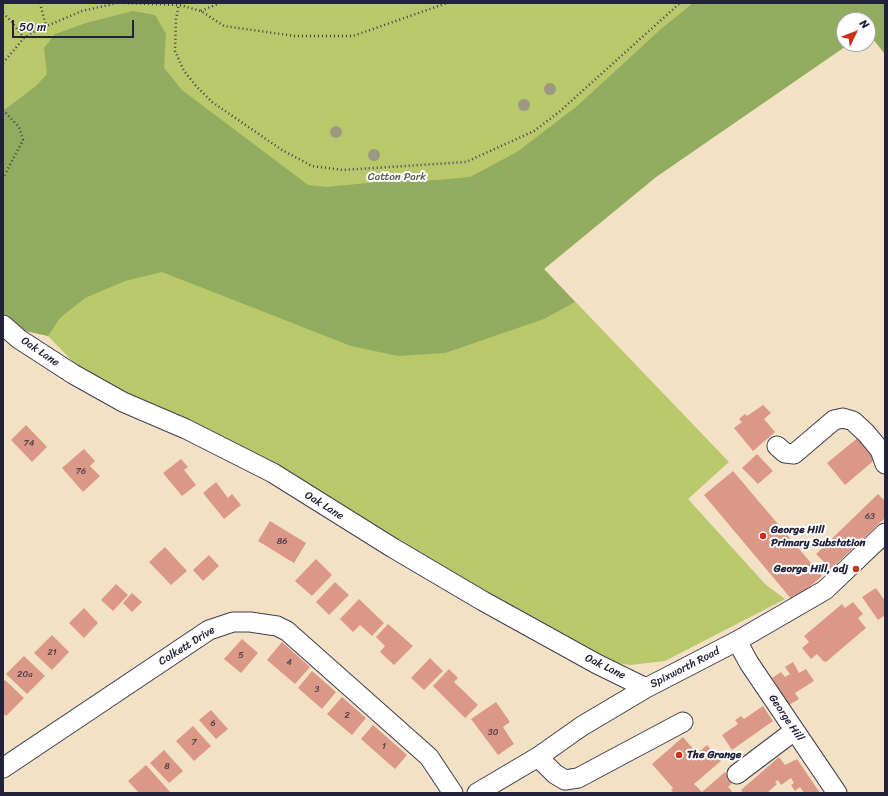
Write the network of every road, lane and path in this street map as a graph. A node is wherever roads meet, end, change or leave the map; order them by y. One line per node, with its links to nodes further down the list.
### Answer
1 (40, 3): 10 (path)
2 (117, 3): 10 (path)
3 (124, 3): 7 (path)
4 (220, 3): 8 (path)
5 (447, 3): 8 (path)
6 (680, 3): 7 (path)
7 (179, 4): 8 (path)
8 (201, 11)
9 (3, 13): 11 (path)
10 (46, 26): 11 (path)
11 (24, 38): 12 (path)
12 (3, 63)
13 (3, 110): 14 (path)
14 (3, 178)
15 (3, 325): 20 (street, Oak Lane)
16 (777, 446): 17 (street)
17 (885, 464)
18 (885, 533): 19 (street, Spixworth Road)
19 (737, 641): 20 (street, Spixworth Road); 22 (street, George Hill)
20 (646, 688): 23 (street, Spixworth Road)
21 (683, 722): 23 (street)
22 (794, 731): 25 (street); 28 (street, George Hill)
23 (538, 757): 27 (street, Spixworth Road)
24 (3, 768): 26 (street, Colkett Drive)
25 (737, 774)
26 (453, 793)
27 (477, 793)
28 (837, 793)

